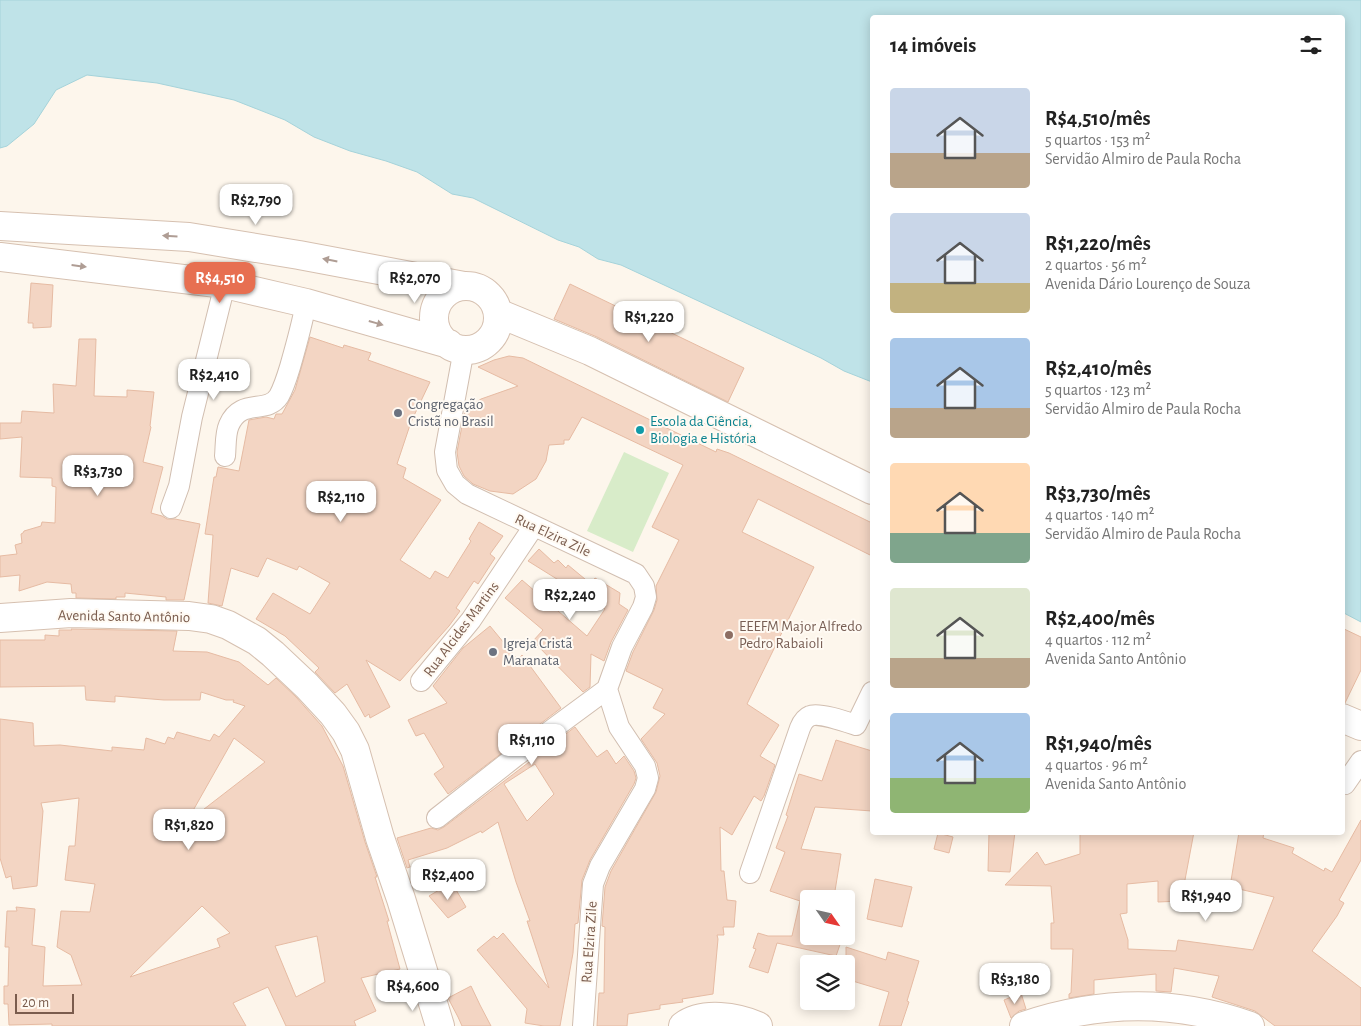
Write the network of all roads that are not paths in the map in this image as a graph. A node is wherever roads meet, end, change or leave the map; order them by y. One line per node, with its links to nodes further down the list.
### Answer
1 (0, 226): 2 (street)
2 (29, 228): 3 (street); 5 (street, one-way to 2)
3 (12, 259): 4 (street, one-way to 4)
4 (225, 284): 6 (street); 11 (street)
5 (464, 286): 7 (street); 8 (street)
6 (306, 303): 8 (street, one-way to 8); 9 (street)
7 (498, 313): 8 (street); 10 (street)
8 (456, 347): 12 (street, Rua Elzira Zile)
9 (225, 456)
10 (870, 489)
11 (171, 508)
12 (534, 526): 14 (street, Rua Alcides Martins); 15 (street, Rua Elzira Zile)
13 (0, 618): 24 (street, Avenida Santo Antônio)
14 (421, 681)
15 (608, 689): 22 (street); 25 (street, Rua Elzira Zile)
16 (870, 701): 19 (street)
17 (1345, 719): 18 (street)
18 (1361, 726)
19 (864, 728): 23 (street)
20 (1361, 761): 21 (street)
21 (1345, 784)
22 (437, 818)
23 (750, 873)
24 (440, 1026)
25 (583, 1026)
26 (683, 1026): 27 (street)
27 (758, 1026)
28 (1024, 1026): 29 (street)
29 (1250, 1026)

